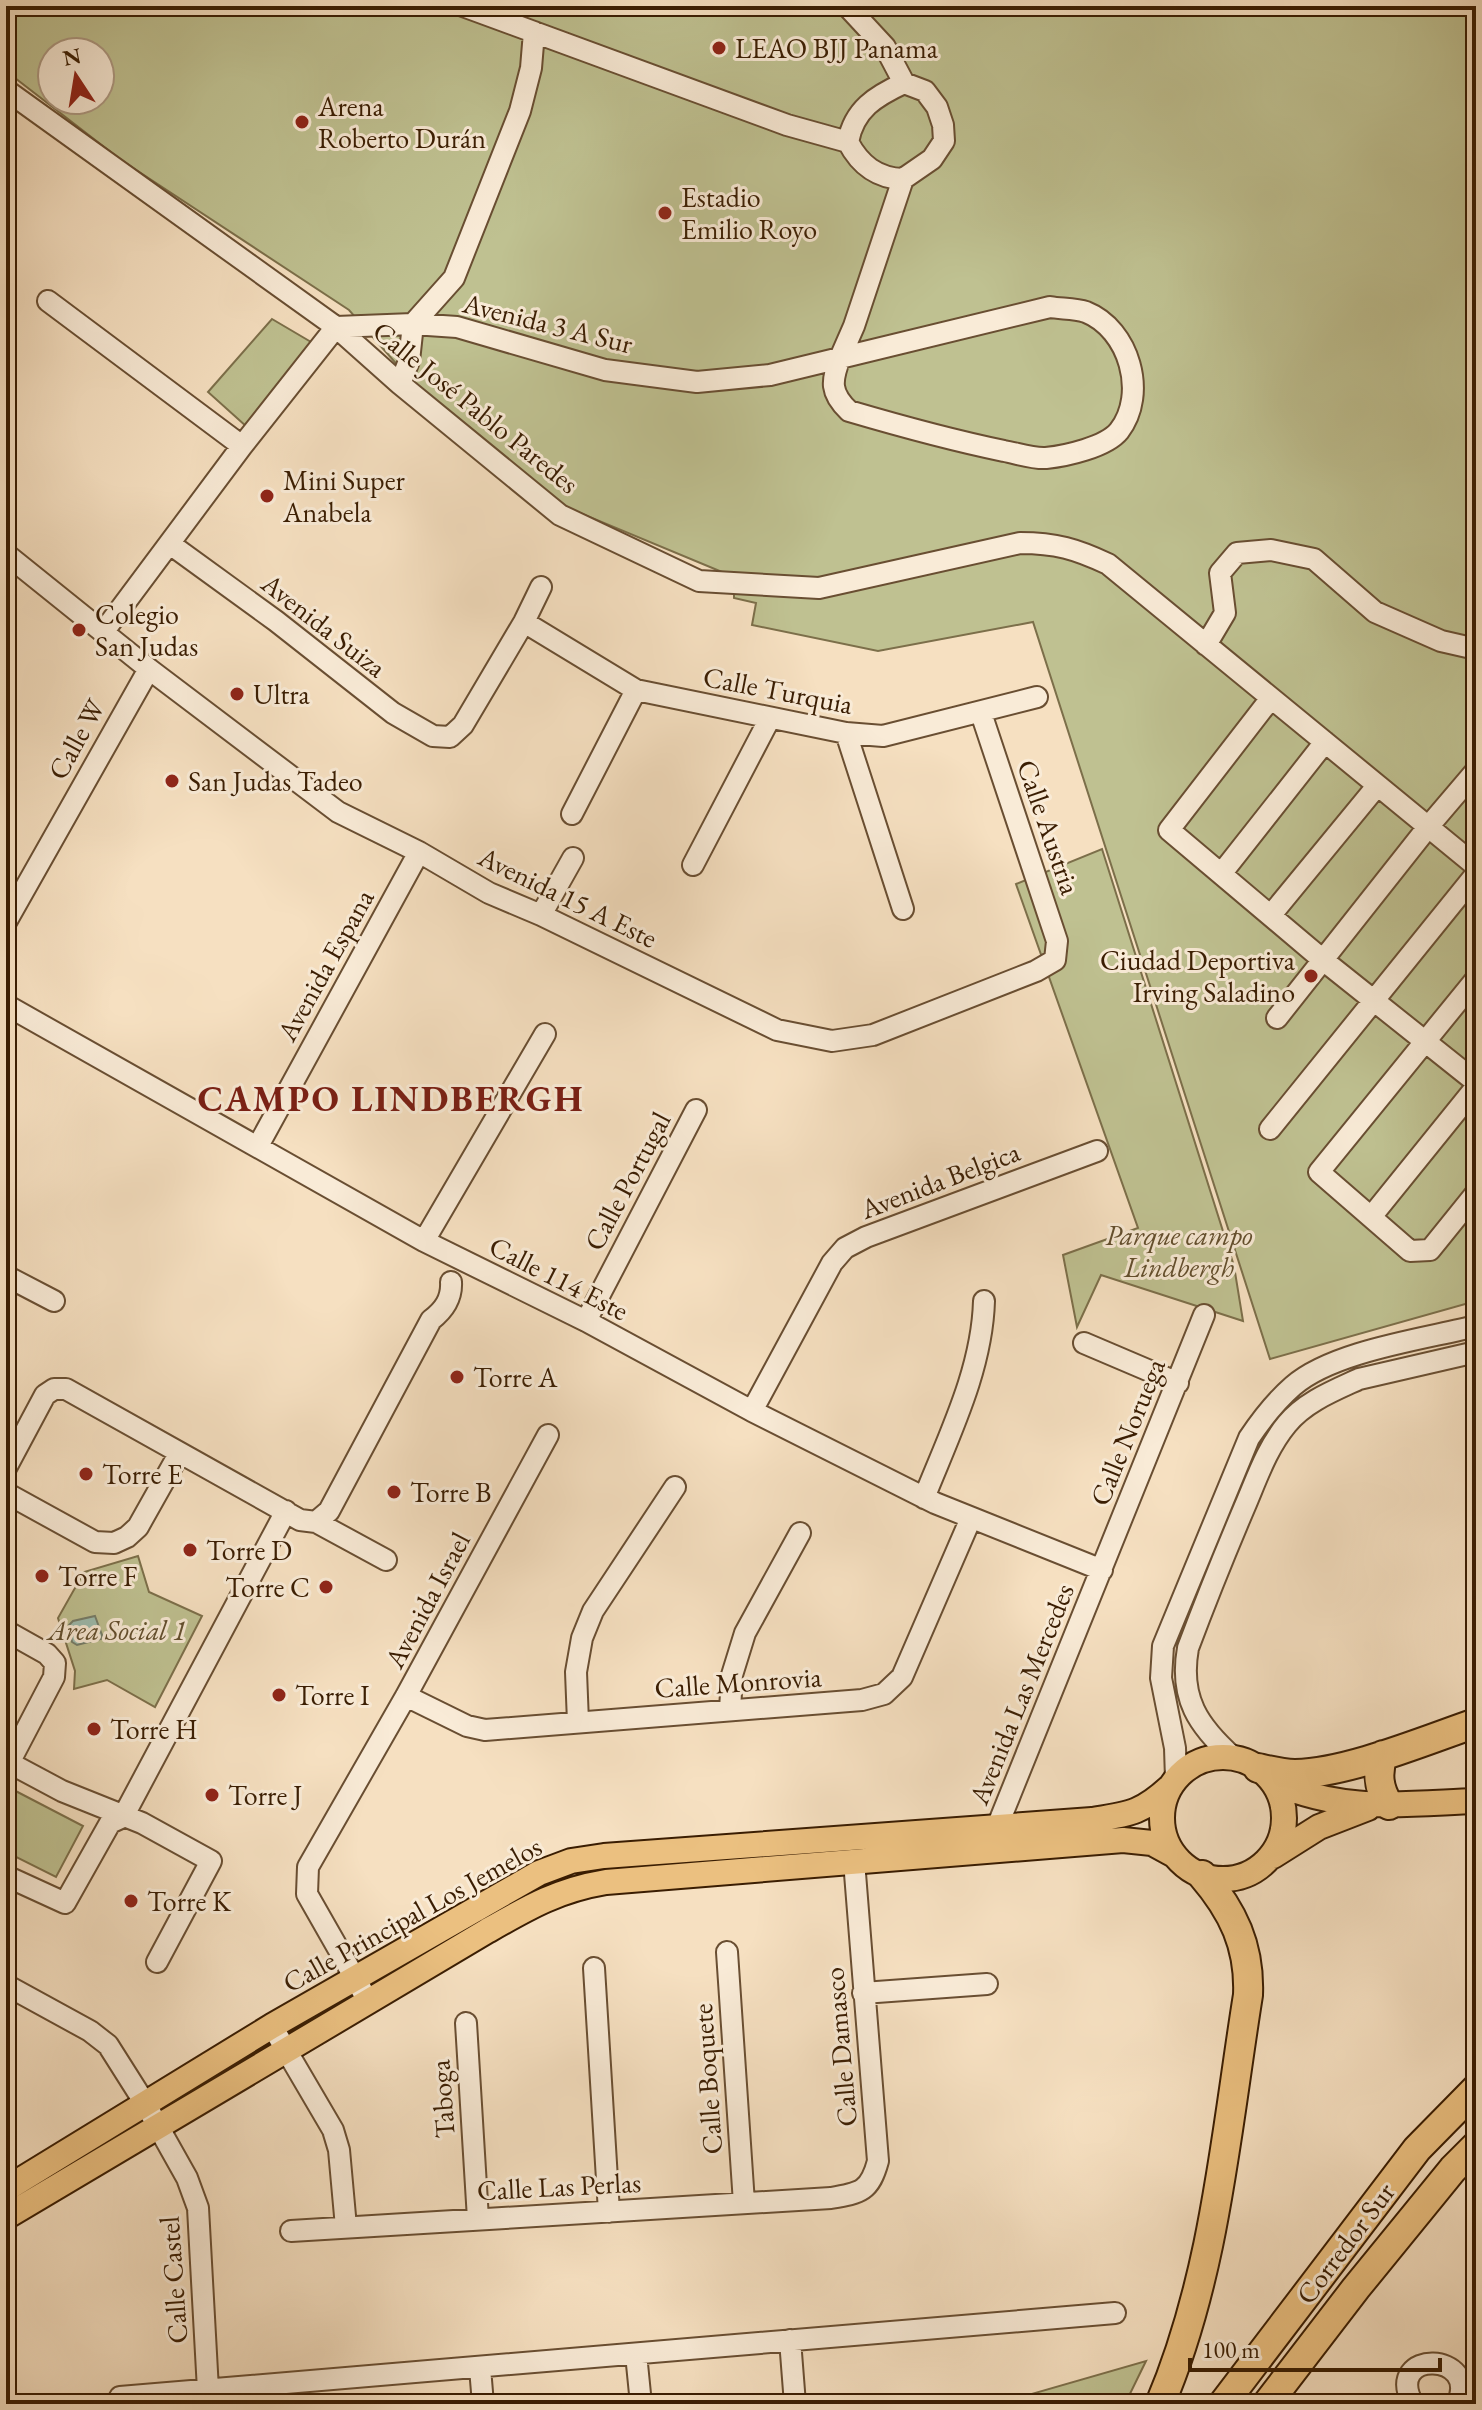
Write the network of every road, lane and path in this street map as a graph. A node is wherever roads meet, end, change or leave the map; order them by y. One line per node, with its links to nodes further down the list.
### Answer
1 (463, 6): 3 (street)
2 (847, 6): 4 (street)
3 (534, 32): 6 (street); 9 (street)
4 (904, 83): 6 (street); 7 (street)
5 (6, 90): 10 (street, Calle José Pablo Paredes)
6 (848, 142): 7 (street)
7 (903, 179): 11 (street)
8 (48, 301): 13 (street)
9 (413, 324): 10 (street, Avenida 3 A Sur); 11 (street, Avenida 3 A Sur); 12 (street)
10 (336, 327): 12 (street, Calle José Pablo Paredes); 13 (street)
11 (840, 358): 11 (street)
12 (400, 384): 19 (street, Calle José Pablo Paredes)
13 (242, 446): 14 (street)
14 (170, 544): 17 (street, Avenida Suiza); 18 (street)
15 (6, 554): 18 (street, Avenida 15 A Este)
16 (541, 587): 17 (street)
17 (524, 622): 22 (street, Calle Turquia)
18 (104, 631): 21 (street, Avenida 15 A Este)
19 (1206, 645): 20 (street); 24 (street, Calle José Pablo Paredes)
20 (1476, 649)
21 (149, 669): 33 (street, Avenida 15 A Este); 42 (street, Calle W)
22 (636, 690): 26 (street, Calle Turquia); 31 (street)
23 (1037, 697): 25 (street, Calle Turquia)
24 (1271, 698): 28 (street, Calle José Pablo Paredes); 37 (street)
25 (981, 713): 27 (street, Calle Turquia); 43 (street, Calle Austria)
26 (770, 718): 27 (street, Calle Turquia); 35 (street)
27 (846, 733): 39 (street)
28 (1325, 742): 30 (street, Calle José Pablo Paredes); 37 (street)
29 (1474, 773): 32 (street)
30 (1377, 786): 32 (street, Calle José Pablo Paredes); 41 (street)
31 (572, 814)
32 (1428, 827): 36 (street, Calle José Pablo Paredes); 44 (street)
33 (419, 852): 40 (street, Avenida 15 A Este); 54 (street, Avenida Espana)
34 (573, 858): 40 (street)
35 (693, 865)
36 (1476, 866)
37 (1221, 874): 41 (street)
38 (1476, 874): 46 (street)
39 (903, 909)
40 (541, 915): 43 (street, Avenida 15 A Este)
41 (1271, 915): 44 (street)
42 (6, 922)
43 (1055, 960)
44 (1323, 960): 46 (street); 48 (street)
45 (1476, 979): 50 (street)
46 (1373, 1000): 50 (street); 53 (street)
47 (6, 1005): 54 (street, Calle 114 Este)
48 (1277, 1018)
49 (545, 1034): 58 (street)
50 (1425, 1041): 51 (street); 57 (street)
51 (1476, 1084): 57 (street)
52 (696, 1110): 64 (street, Calle Portugal)
53 (1270, 1129)
54 (258, 1146): 58 (street, Calle 114 Este)
55 (1097, 1151): 69 (street, Avenida Belgica)
56 (1476, 1193): 57 (street)
57 (1371, 1217)
58 (424, 1241): 59 (street, Calle 114 Este)
59 (464, 1262): 64 (street, Calle 114 Este); 78 (street)
60 (6, 1276): 61 (street)
61 (54, 1301)
62 (984, 1301): 75 (street)
63 (1204, 1315): 68 (street, Calle Noruega)
64 (586, 1321): 69 (street, Calle 114 Este)
65 (1476, 1326): 90 (street)
66 (1084, 1343): 68 (street)
67 (1476, 1352): 89 (street)
68 (1178, 1383): 81 (street, Calle Noruega)
69 (752, 1411): 75 (street, Calle 114 Este)
70 (548, 1435): 83 (street, Avenida Israel)
71 (179, 1454): 72 (street); 74 (street); 76 (street)
72 (6, 1468)
73 (675, 1487): 85 (street)
74 (6, 1493)
75 (924, 1498): 77 (street, Calle 114 Este)
76 (286, 1511): 78 (street); 93 (street)
77 (971, 1518): 81 (street, Calle 114 Este); 84 (street, Calle Monrovia)
78 (316, 1522): 80 (street)
79 (800, 1533): 84 (street)
80 (386, 1560)
81 (1102, 1570): 94 (street, Avenida Las Mercedes)
82 (6, 1631): 88 (street)
83 (406, 1696): 85 (street, Calle Monrovia); 107 (street, Avenida Israel)
84 (730, 1710): 85 (street, Calle Monrovia)
85 (578, 1722)
86 (1476, 1723): 87 (highway)
87 (1383, 1755): 89 (highway); 92 (highway)
88 (8, 1762): 93 (street)
89 (1255, 1769): 90 (main road); 92 (main road); 100 (main road)
90 (1174, 1782): 94 (main road, Calle Principal Los Jemelos); 99 (main road)
91 (1476, 1801): 92 (main road)
92 (1381, 1805): 100 (main road)
93 (123, 1817): 103 (street); 105 (street)
94 (997, 1827): 97 (main road, Calle Principal Los Jemelos); 98 (street, Avenida Las Mercedes)
95 (877, 1836): 96 (main road, Calle Principal Los Jemelos); 97 (main road, Calle Principal Los Jemelos); 101 (main road)
96 (825, 1840): 101 (main road); 107 (main road, Calle Principal Los Jemelos)
97 (947, 1842): 98 (main road, Calle Principal Los Jemelos); 101 (main road, Calle Principal Los Jemelos)
98 (1048, 1845): 99 (main road, Calle Principal Los Jemelos)
99 (1174, 1855): 102 (main road)
100 (1270, 1858): 102 (main road)
101 (854, 1861): 110 (street, Calle Damasco); 111 (main road, Calle Principal Los Jemelos)
102 (1202, 1875): 136 (highway)
103 (6, 1876)
104 (727, 1952): 121 (street, Calle Boquete)
105 (157, 1962)
106 (594, 1968): 122 (street)
107 (354, 1978): 111 (street, Avenida Israel); 113 (main road, Calle Principal Los Jemelos)
108 (987, 1984): 110 (street)
109 (6, 1985): 116 (street, Calle Castel)
110 (863, 1993): 120 (street, Calle Damasco)
111 (368, 2001): 114 (main road, Calle Principal Los Jemelos)
112 (466, 2023): 124 (street, Taboga)
113 (272, 2026): 114 (street); 116 (main road, Calle Principal Los Jemelos)
114 (287, 2050): 117 (main road, Calle Principal Los Jemelos); 125 (street)
115 (1476, 2089): 137 (highway, Corredor Sur)
116 (146, 2105): 117 (street, Calle Castel); 119 (main road, Calle Principal Los Jemelos)
117 (159, 2128): 123 (main road, Calle Principal Los Jemelos); 131 (street, Calle Castel)
118 (1476, 2146): 138 (highway, Corredor Sur)
119 (6, 2189)
120 (831, 2198): 121 (street, Calle Las Perlas)
121 (744, 2203): 122 (street, Calle Las Perlas)
122 (609, 2212): 124 (street, Calle Las Perlas)
123 (6, 2217)
124 (478, 2219): 125 (street, Calle Las Perlas)
125 (346, 2227): 126 (street, Calle Las Perlas)
126 (291, 2231)
127 (1115, 2313): 128 (street)
128 (790, 2340): 129 (street); 135 (street)
129 (636, 2354): 130 (street); 134 (street)
130 (480, 2368): 131 (street); 133 (street)
131 (208, 2390): 132 (street)
132 (120, 2397)
133 (483, 2404)
134 (641, 2404)
135 (795, 2404)
136 (1160, 2404)
137 (1223, 2404)
138 (1267, 2404)
139 (1413, 2404): 140 (street)
140 (1457, 2404)

